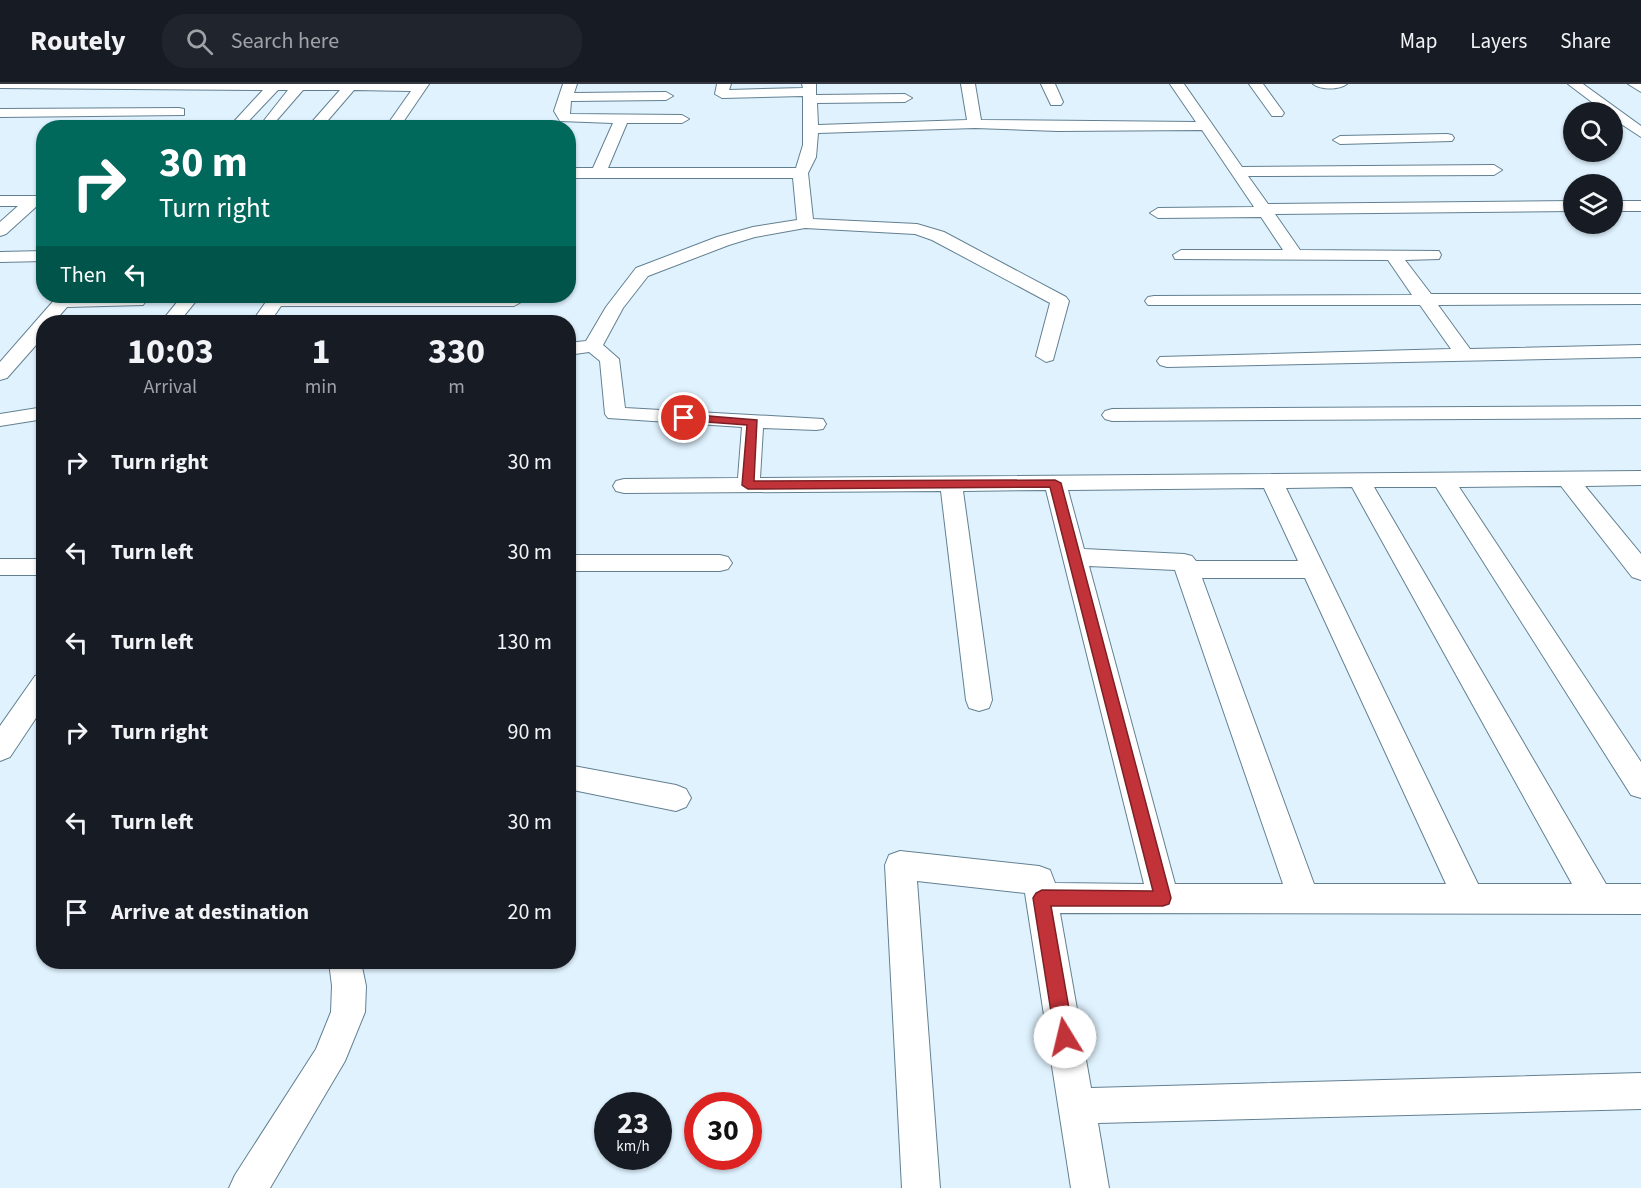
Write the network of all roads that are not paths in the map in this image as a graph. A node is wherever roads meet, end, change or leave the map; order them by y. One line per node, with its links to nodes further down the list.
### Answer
1 (0, 84): 11 (street)
2 (724, 84): 19 (street)
3 (968, 84): 33 (street)
4 (1048, 84): 21 (street)
5 (1177, 84): 35 (street)
6 (1256, 84): 24 (street)
7 (1320, 84): 8 (street)
8 (1340, 84)
9 (1575, 84): 37 (street)
10 (1635, 84): 16 (street)
11 (209, 85): 12 (street); 22 (street)
12 (275, 85): 15 (street); 29 (street)
13 (352, 85): 14 (street); 15 (street); 31 (street)
14 (421, 85): 32 (street)
15 (299, 86): 30 (street)
16 (1641, 88)
17 (667, 90): 18 (street); 26 (street)
18 (568, 91): 25 (street)
19 (810, 92): 20 (street); 36 (street)
20 (905, 98)
21 (1056, 102)
22 (186, 106): 23 (street); 28 (street)
23 (0, 113)
24 (1277, 113)
25 (621, 119): 26 (street); 44 (street)
26 (662, 119): 27 (street)
27 (682, 119)
28 (171, 120)
29 (242, 120)
30 (269, 120)
31 (321, 120)
32 (397, 120)
33 (975, 124): 35 (street); 36 (street)
34 (1420, 125): 38 (street)
35 (1207, 126): 42 (street)
36 (812, 129): 45 (street)
37 (1641, 133)
38 (1440, 138): 39 (street); 41 (street)
39 (1340, 140)
40 (1494, 170): 41 (street)
41 (1462, 171): 42 (street)
42 (1239, 172): 52 (street)
43 (576, 173): 44 (street)
44 (599, 173): 45 (street)
45 (800, 173): 54 (street)
46 (0, 201): 47 (street)
47 (36, 201)
48 (36, 203): 55 (street)
49 (1563, 206): 52 (street)
50 (1623, 206): 51 (street)
51 (1641, 206)
52 (1265, 210): 53 (street); 57 (street)
53 (1158, 213)
54 (805, 223): 70 (street); 75 (street)
55 (0, 231)
56 (1181, 255): 57 (street)
57 (1295, 255): 58 (street)
58 (1393, 255): 59 (street); 63 (street)
59 (1434, 255)
60 (36, 256): 61 (street)
61 (0, 257)
62 (1641, 299): 63 (street)
63 (1424, 300): 64 (street); 74 (street)
64 (1154, 301)
65 (61, 303): 67 (street)
66 (185, 303): 68 (street)
67 (51, 315)
68 (176, 315)
69 (36, 330): 73 (street)
70 (593, 346): 71 (street); 82 (street)
71 (576, 348)
72 (1641, 351): 74 (street)
73 (9, 353): 77 (street)
74 (1465, 355): 76 (street)
75 (1046, 356)
76 (1167, 361)
77 (0, 374)
78 (1641, 412): 80 (street)
79 (36, 414): 81 (street)
80 (1112, 415)
81 (0, 420)
82 (753, 422): 83 (street); 91 (street)
83 (816, 424)
84 (1567, 478): 85 (street); 87 (street); 100 (street)
85 (1641, 478)
86 (1359, 480): 87 (street); 88 (street); 112 (street)
87 (1443, 480): 106 (street)
88 (1272, 481): 89 (street); 98 (street)
89 (1055, 483): 90 (street); 93 (street)
90 (951, 484): 91 (street); 102 (street)
91 (748, 485): 92 (street)
92 (624, 486)
93 (1074, 557): 99 (street); 109 (street)
94 (576, 563): 95 (street)
95 (720, 563)
96 (0, 567): 97 (street)
97 (36, 567)
98 (1313, 569): 99 (street); 111 (street)
99 (1187, 570): 110 (street)
100 (1641, 571)
101 (36, 691): 103 (street)
102 (979, 700)
103 (10, 717): 104 (street)
104 (0, 749)
105 (576, 779): 107 (street)
106 (1641, 786)
107 (676, 798)
108 (1042, 898): 109 (street); 116 (street); 118 (street)
109 (1163, 898): 110 (street)
110 (1304, 899): 111 (street)
111 (1469, 899): 112 (street)
112 (1597, 899): 113 (street)
113 (1641, 899)
114 (346, 969): 117 (street)
115 (1641, 1091): 116 (street)
116 (1076, 1106): 119 (street)
117 (248, 1188)
118 (921, 1188)
119 (1090, 1188)

